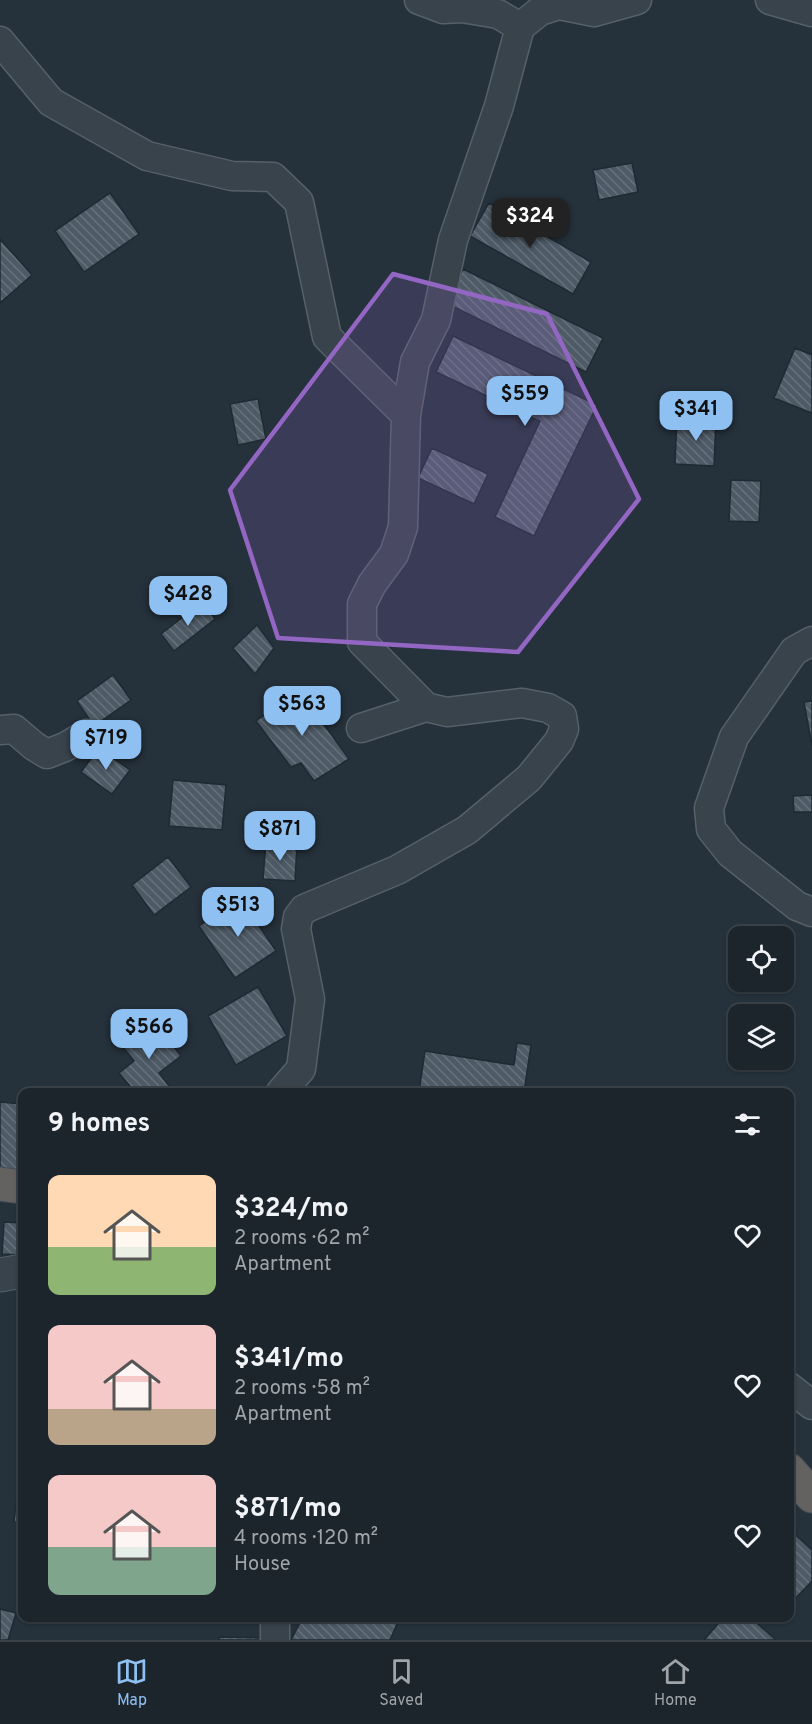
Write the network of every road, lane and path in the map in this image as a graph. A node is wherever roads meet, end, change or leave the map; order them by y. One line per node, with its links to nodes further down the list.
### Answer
1 (419, 0): 5 (street)
2 (637, 0): 5 (street)
3 (770, 0): 4 (street)
4 (812, 12)
5 (520, 27): 7 (street)
6 (0, 41): 7 (street)
7 (406, 415): 9 (street)
8 (812, 641): 13 (street)
9 (426, 707): 10 (street); 14 (street)
10 (361, 728)
11 (0, 730): 12 (street)
12 (87, 734)
13 (812, 912)
14 (285, 1088)
15 (0, 1184): 16 (highway)
16 (18, 1186)
17 (18, 1272): 18 (street)
18 (0, 1275)
19 (794, 1391): 20 (street)
20 (812, 1405)
21 (794, 1476): 22 (highway)
22 (812, 1496)
23 (275, 1622): 24 (street)
24 (275, 1640)

